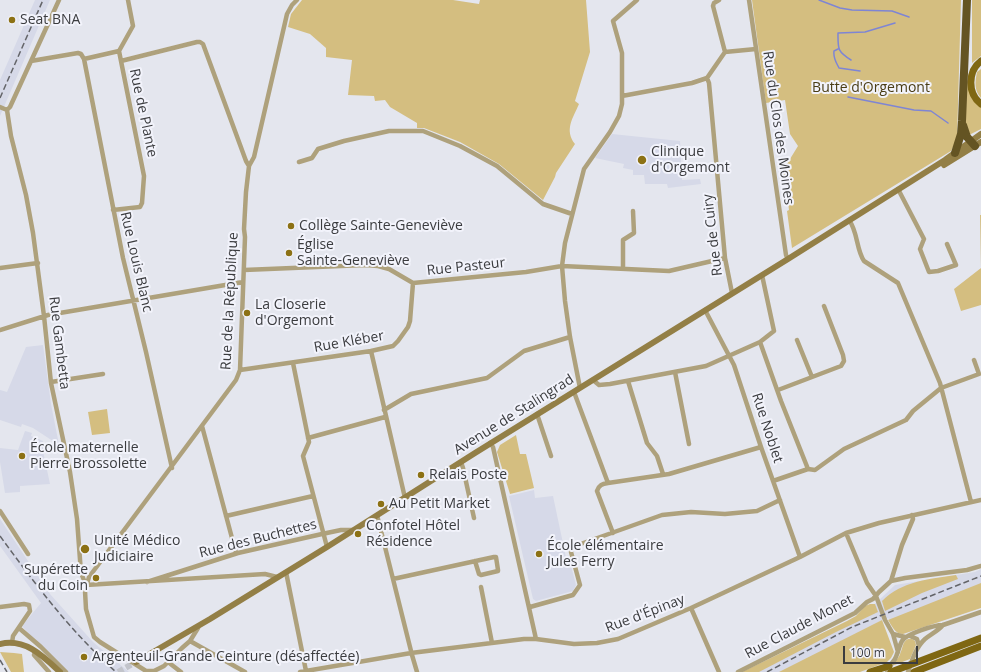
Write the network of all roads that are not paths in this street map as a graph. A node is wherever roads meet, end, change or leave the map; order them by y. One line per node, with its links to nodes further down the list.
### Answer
1 (59, 0): 12 (street)
2 (128, 0): 9 (street)
3 (297, 0): 24 (street, Rue de la République)
4 (637, 0): 16 (street)
5 (719, 0): 10 (street)
6 (748, 0): 8 (street, Rue du Clos des Moines)
7 (967, 0): 19 (highway)
8 (756, 49): 10 (street); 32 (street, Rue du Clos des Moines)
9 (120, 51): 11 (street); 13 (street, Rue de Plante)
10 (726, 52): 15 (street)
11 (84, 59): 12 (street); 26 (street, Rue Louis Blanc)
12 (31, 61): 18 (street)
13 (121, 61): 24 (street); 26 (street, Rue de Plante)
14 (981, 61): 17 (main road)
15 (707, 78): 16 (street); 31 (street, Rue de Cuiry)
16 (622, 96): 28 (street)
17 (981, 104)
18 (3, 108): 33 (street, Rue Gambetta)
19 (962, 121): 21 (highway); 22 (highway)
20 (981, 134): 21 (main road, Avenue de Stalingrad)
21 (976, 143): 22 (main road, Avenue de Stalingrad); 25 (main road, Avenue de Stalingrad)
22 (955, 153): 25 (main road, Avenue de Stalingrad)
23 (299, 162): 28 (street)
24 (249, 166): 37 (street, Rue de la République)
25 (899, 191): 29 (main road, Avenue de Stalingrad); 30 (street)
26 (113, 210): 42 (street, Rue Louis Blanc)
27 (633, 211): 35 (street)
28 (572, 214): 34 (street)
29 (848, 221): 32 (main road, Avenue de Stalingrad); 62 (street)
30 (947, 244)
31 (725, 258): 35 (street, Rue Pasteur); 41 (street, Rue de Cuiry)
32 (788, 259): 38 (main road, Avenue de Stalingrad)
33 (38, 264): 36 (street); 45 (street, Rue Gambetta)
34 (562, 266): 35 (street, Rue Pasteur); 40 (street, Rue Pasteur); 47 (street)
35 (623, 267)
36 (0, 268)
37 (244, 270): 39 (street, Rue de la République); 40 (street, Rue Pasteur)
38 (762, 275): 41 (main road, Avenue de Stalingrad); 49 (street)
39 (243, 282): 42 (street); 54 (street, Rue de la République)
40 (413, 283): 50 (street, Rue Kléber)
41 (732, 293): 44 (main road, Avenue de Stalingrad)
42 (134, 302): 45 (street); 75 (street, Rue Louis Blanc)
43 (824, 306): 57 (street)
44 (705, 310): 51 (street, Rue Noblet); 58 (main road, Avenue de Stalingrad)
45 (44, 316): 46 (street); 60 (street, Rue Gambetta)
46 (0, 330)
47 (570, 338): 61 (street); 65 (street)
48 (797, 340): 57 (street)
49 (760, 342): 51 (street); 63 (street)
50 (371, 351): 53 (street, Rue Kléber); 65 (street)
51 (730, 356): 55 (street); 72 (street, Rue Noblet)
52 (974, 360): 62 (street)
53 (293, 363): 54 (street, Rue Kléber); 69 (street)
54 (240, 370): 68 (street, Rue de la République)
55 (675, 372): 59 (street); 71 (street)
56 (103, 374): 60 (street)
57 (812, 377): 63 (street)
58 (592, 380): 59 (street); 61 (main road, Avenue de Stalingrad)
59 (628, 381): 77 (street)
60 (51, 382): 105 (street, Rue Gambetta)
61 (580, 388): 64 (main road, Avenue de Stalingrad)
62 (940, 388): 76 (street); 84 (street)
63 (778, 390): 76 (street)
64 (574, 392): 66 (main road, Avenue de Stalingrad); 79 (street)
65 (384, 410): 67 (street)
66 (537, 414): 70 (main road, Avenue de Stalingrad); 73 (street)
67 (386, 416): 69 (street); 81 (street)
68 (202, 426): 75 (street, Rue de la République); 88 (street)
69 (308, 438): 80 (street)
70 (490, 444): 74 (main road, Avenue de Stalingrad); 109 (street)
71 (689, 444)
72 (761, 447): 77 (street); 78 (street, Rue Noblet)
73 (551, 456)
74 (461, 462): 81 (main road, Avenue de Stalingrad); 89 (street)
75 (172, 468): 105 (street, Rue de la République)
76 (808, 469): 78 (street)
77 (663, 474): 79 (street)
78 (773, 481): 82 (street, Rue Noblet)
79 (608, 483): 91 (street)
80 (313, 496): 88 (street); 92 (street)
81 (405, 498): 86 (main road, Avenue de Stalingrad)
82 (780, 500): 91 (street); 97 (street, Rue Noblet)
83 (981, 500): 84 (street, Rue d'Épinay)
84 (970, 502): 87 (street, Rue d'Épinay)
85 (0, 511): 96 (street)
86 (377, 515): 90 (main road, Avenue de Stalingrad); 102 (street)
87 (912, 515): 93 (street, Rue d'Épinay); 103 (street)
88 (226, 516): 95 (street)
89 (474, 518)
90 (353, 530): 92 (street, Rue des Buchettes); 94 (main road, Avenue de Stalingrad)
91 (613, 533): 109 (street)
92 (322, 534): 94 (street); 95 (street, Rue des Buchettes)
93 (846, 534): 97 (street, Rue d'Épinay); 107 (street)
94 (327, 547): 100 (main road, Avenue de Stalingrad)
95 (236, 553): 104 (street, Rue des Buchettes)
96 (28, 554)
97 (800, 557): 110 (street, Rue d'Épinay)
98 (475, 561): 98 (street); 102 (street)
99 (981, 566): 103 (street)
100 (286, 572): 101 (main road, Avenue de Stalingrad); 132 (street)
101 (277, 577): 104 (street); 112 (main road, Avenue de Stalingrad)
102 (393, 578): 129 (street)
103 (891, 581): 107 (street, Rue Claude Monet)
104 (147, 582): 105 (street)
105 (86, 585): 130 (street)
106 (481, 588): 121 (street)
107 (876, 596): 116 (street); 142 (street, Rue Claude Monet)
108 (0, 607): 114 (street)
109 (530, 607): 119 (street)
110 (692, 608): 119 (street, Rue d'Épinay); 141 (street)
111 (981, 612): 113 (street)
112 (210, 619): 115 (main road); 115 (main road)
113 (943, 625): 117 (street); 125 (street)
114 (19, 628): 122 (street); 136 (street)
115 (198, 628): 120 (street)
116 (893, 634): 117 (street); 128 (street)
117 (907, 636): 125 (street); 128 (street)
118 (981, 638): 131 (main road, bridge)
119 (536, 639): 121 (street, Rue d'Épinay)
120 (190, 641): 130 (street); 138 (street)
121 (492, 642): 129 (street, Rue d'Épinay)
122 (12, 643): 123 (main road); 124 (main road)
123 (0, 644)
124 (26, 646): 127 (main road); 135 (main road)
125 (919, 646): 144 (street)
126 (981, 646): 145 (main road)
127 (35, 652): 133 (street); 134 (main road)
128 (898, 652): 131 (street)
129 (411, 653): 132 (street, Rue d'Épinay); 140 (street)
130 (168, 662): 137 (street)
131 (889, 670): 143 (main road)
132 (306, 671): 139 (street, Rue d'Épinay)
133 (49, 672)
134 (56, 672)
135 (60, 672)
136 (66, 672)
137 (181, 672)
138 (245, 672)
139 (300, 672)
140 (417, 672)
141 (719, 672)
142 (738, 672)
143 (870, 672)
144 (908, 672)
145 (914, 672)

